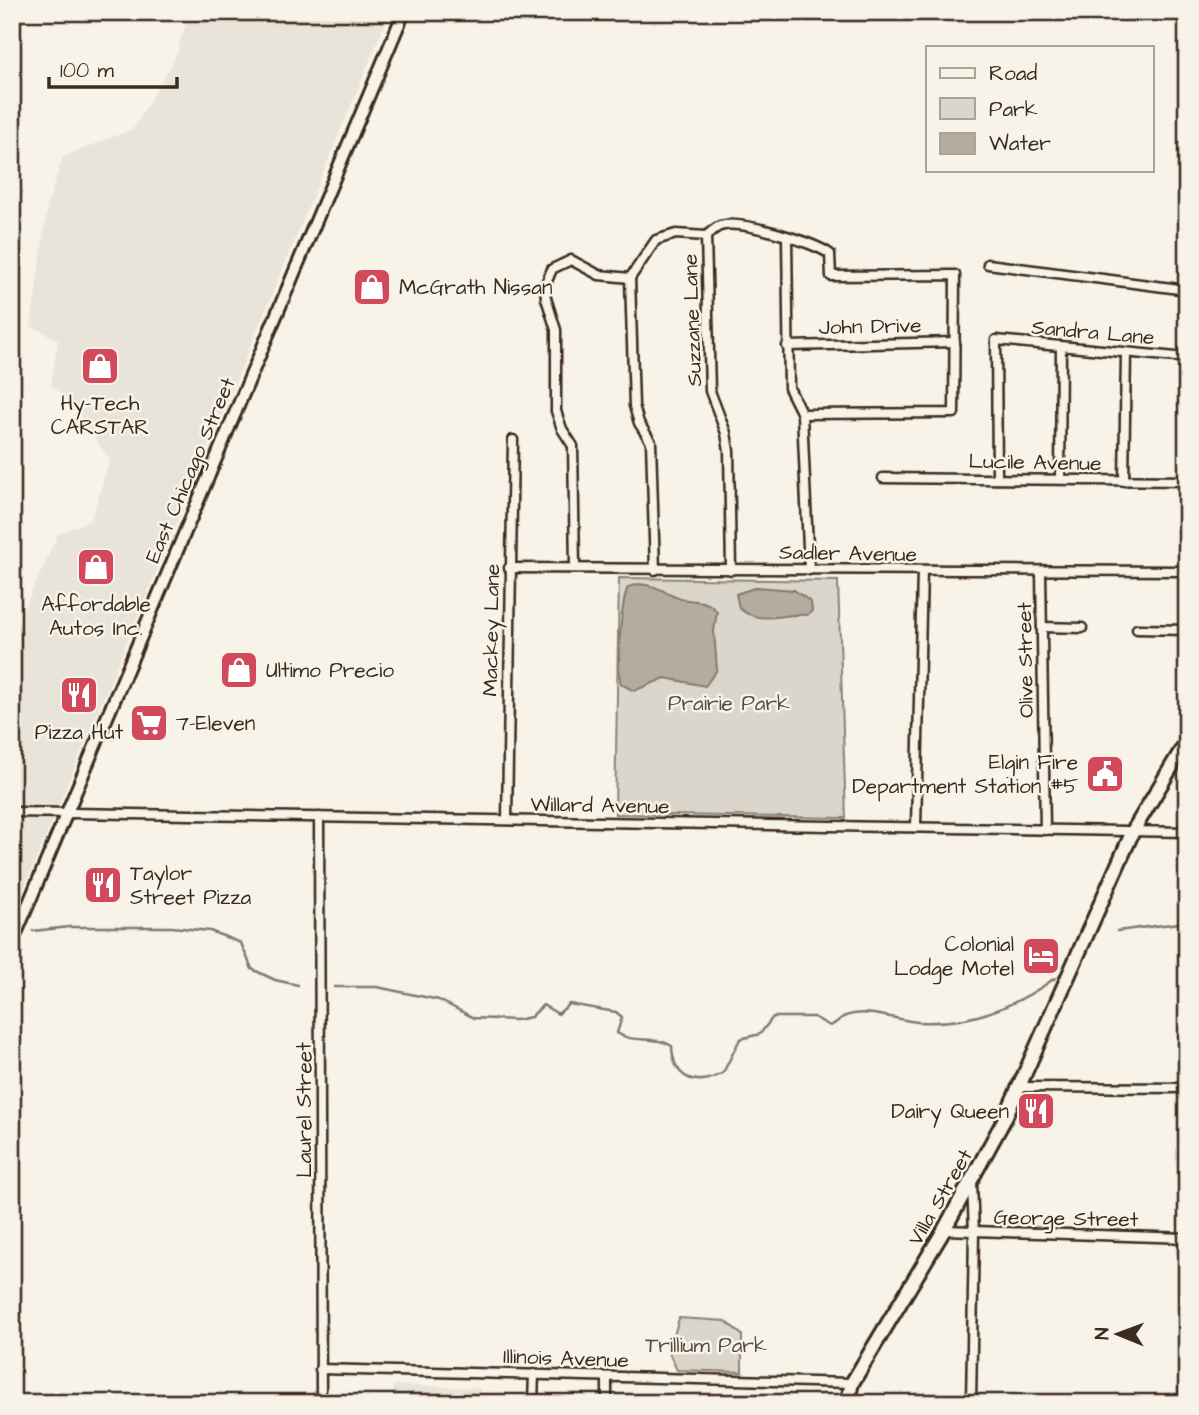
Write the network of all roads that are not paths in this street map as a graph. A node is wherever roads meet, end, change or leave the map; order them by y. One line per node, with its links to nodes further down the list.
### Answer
1 (404, 12): 33 (main road, East Chicago Street)
2 (706, 236): 3 (street, Suzzane Lane); 5 (street); 22 (street, Suzzane Lane)
3 (787, 237): 7 (street, Suzzane Lane); 8 (street)
4 (988, 264): 6 (street)
5 (630, 278): 19 (street); 21 (street)
6 (1187, 290)
7 (955, 342): 8 (street, John Drive); 12 (street)
8 (787, 346): 12 (street)
9 (1061, 347): 10 (street, Sandra Lane); 15 (street, Sandra Lane); 16 (street)
10 (1126, 353): 11 (street, Sandra Lane); 17 (street)
11 (1187, 358)
12 (802, 414): 23 (street)
13 (513, 440): 20 (street, Mackey Lane)
14 (883, 478): 15 (street, Lucile Avenue)
15 (997, 479): 16 (street, Lucile Avenue)
16 (1060, 479): 17 (street, Lucile Avenue)
17 (1124, 481): 18 (street, Lucile Avenue)
18 (1187, 481)
19 (575, 567): 20 (street, Sadler Avenue); 21 (street, Sadler Avenue)
20 (509, 568): 35 (street, Mackey Lane)
21 (654, 570): 22 (street, Sadler Avenue)
22 (731, 570): 23 (street, Sadler Avenue)
23 (809, 570): 24 (street, Sadler Avenue)
24 (922, 571): 26 (street, Sadler Avenue); 36 (street)
25 (1187, 571): 26 (street, Sadler Avenue)
26 (1041, 573): 27 (street, Olive Street)
27 (1042, 627): 28 (street); 37 (street, Olive Street)
28 (1082, 628)
29 (1137, 629): 30 (street)
30 (1187, 630)
31 (1187, 741): 38 (main road, Villa Street)
32 (12, 812): 33 (street, Willard Avenue)
33 (68, 813): 34 (street, Willard Avenue); 40 (main road, East Chicago Street)
34 (319, 817): 35 (street, Willard Avenue); 48 (street, Laurel Street)
35 (507, 821): 36 (street, Willard Avenue)
36 (915, 827): 37 (street, Willard Avenue)
37 (1045, 830): 38 (street, Willard Avenue)
38 (1133, 831): 39 (street, Willard Avenue); 41 (main road, Villa Street)
39 (1187, 832)
40 (12, 943)
41 (1021, 1087): 42 (street); 43 (main road, Villa Street)
42 (1187, 1088)
43 (971, 1182): 44 (main road, Villa Street); 45 (street)
44 (944, 1230): 45 (street, George Street); 51 (main road, Villa Street)
45 (974, 1233): 46 (street, George Street); 56 (street)
46 (1187, 1238)
47 (1187, 1311): 57 (street)
48 (320, 1370): 49 (street, Illinois Avenue); 52 (street, Laurel Street)
49 (534, 1374): 50 (street, Illinois Avenue); 53 (street)
50 (607, 1377): 51 (street, Illinois Avenue); 54 (street)
51 (852, 1383): 55 (main road, Villa Street)
52 (321, 1403)
53 (533, 1403)
54 (607, 1403)
55 (847, 1403)
56 (971, 1403)
57 (1185, 1403)

